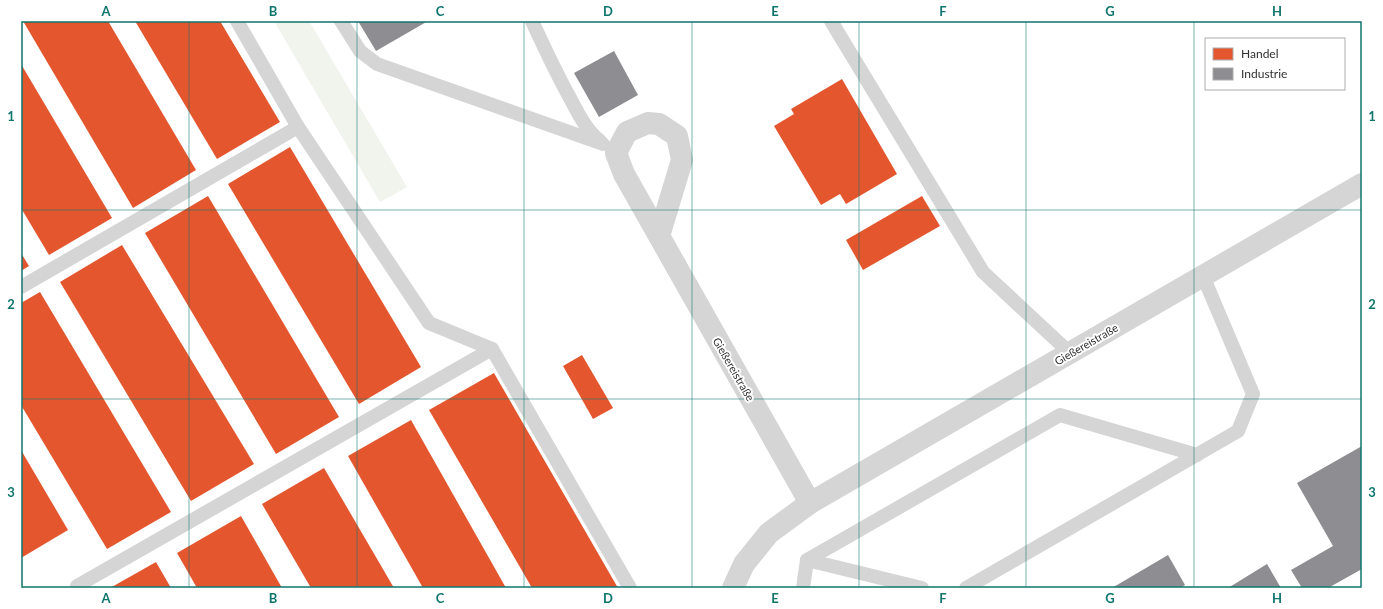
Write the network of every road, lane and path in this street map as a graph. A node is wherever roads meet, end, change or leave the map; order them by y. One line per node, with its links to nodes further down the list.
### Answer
1 (237, 21): 5 (lane)
2 (341, 21): 6 (lane)
3 (532, 21): 6 (lane)
4 (832, 21): 12 (lane)
5 (298, 127): 10 (lane); 11 (lane)
6 (609, 148): 8 (street, Gießereistraße); 8 (street)
7 (1362, 184): 9 (street, Gießereistraße)
8 (659, 236): 14 (street, Gießereistraße)
9 (1203, 276): 12 (street, Gießereistraße); 13 (lane)
10 (21, 287)
11 (492, 348): 16 (lane); 17 (lane)
12 (1070, 353): 14 (street, Gießereistraße)
13 (1197, 455): 15 (lane); 21 (lane)
14 (810, 503): 18 (street, Gießereistraße)
15 (807, 560): 19 (lane); 20 (lane)
16 (77, 586)
17 (630, 588)
18 (733, 588)
19 (803, 588)
20 (922, 588)
21 (966, 588)

